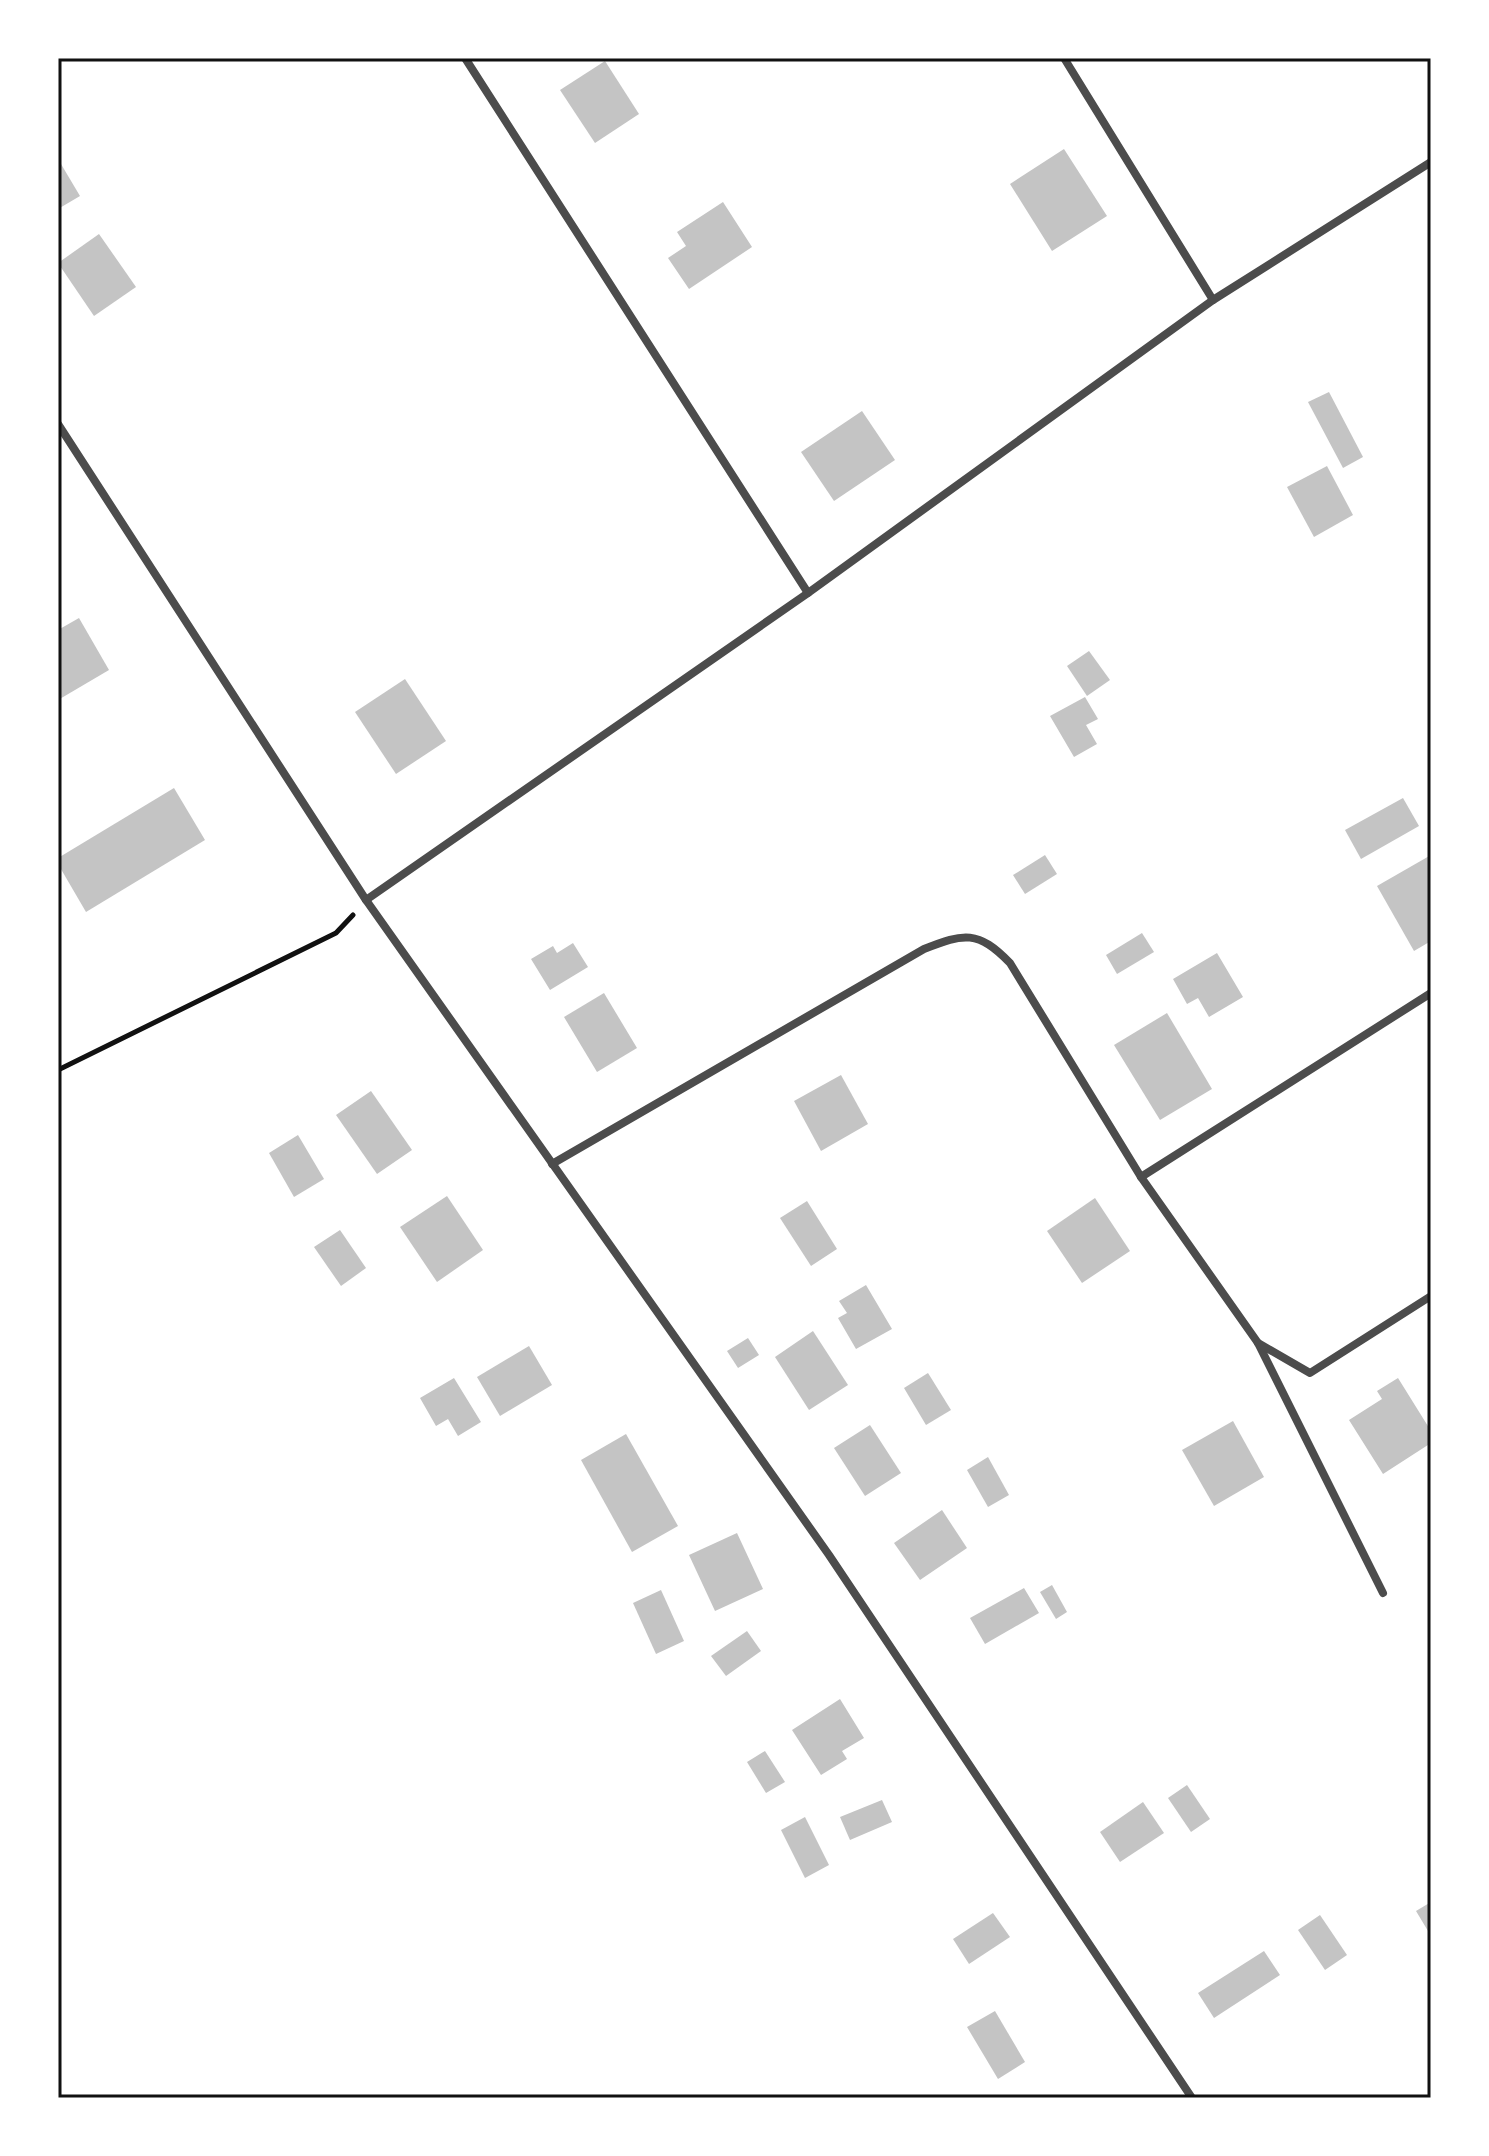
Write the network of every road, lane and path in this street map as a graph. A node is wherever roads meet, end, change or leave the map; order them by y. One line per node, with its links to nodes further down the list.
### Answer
1 (465, 58): 6 (street)
2 (1064, 58): 4 (street)
3 (1431, 162): 4 (street)
4 (1213, 300): 6 (street)
5 (58, 424): 7 (street)
6 (808, 593): 7 (street)
7 (366, 900): 9 (path); 10 (street)
8 (1431, 993): 11 (street)
9 (58, 1070)
10 (552, 1164): 11 (street); 15 (street)
11 (1141, 1177): 13 (street)
12 (1431, 1296): 13 (street)
13 (1258, 1343): 14 (street)
14 (1383, 1593)
15 (1192, 2098)

